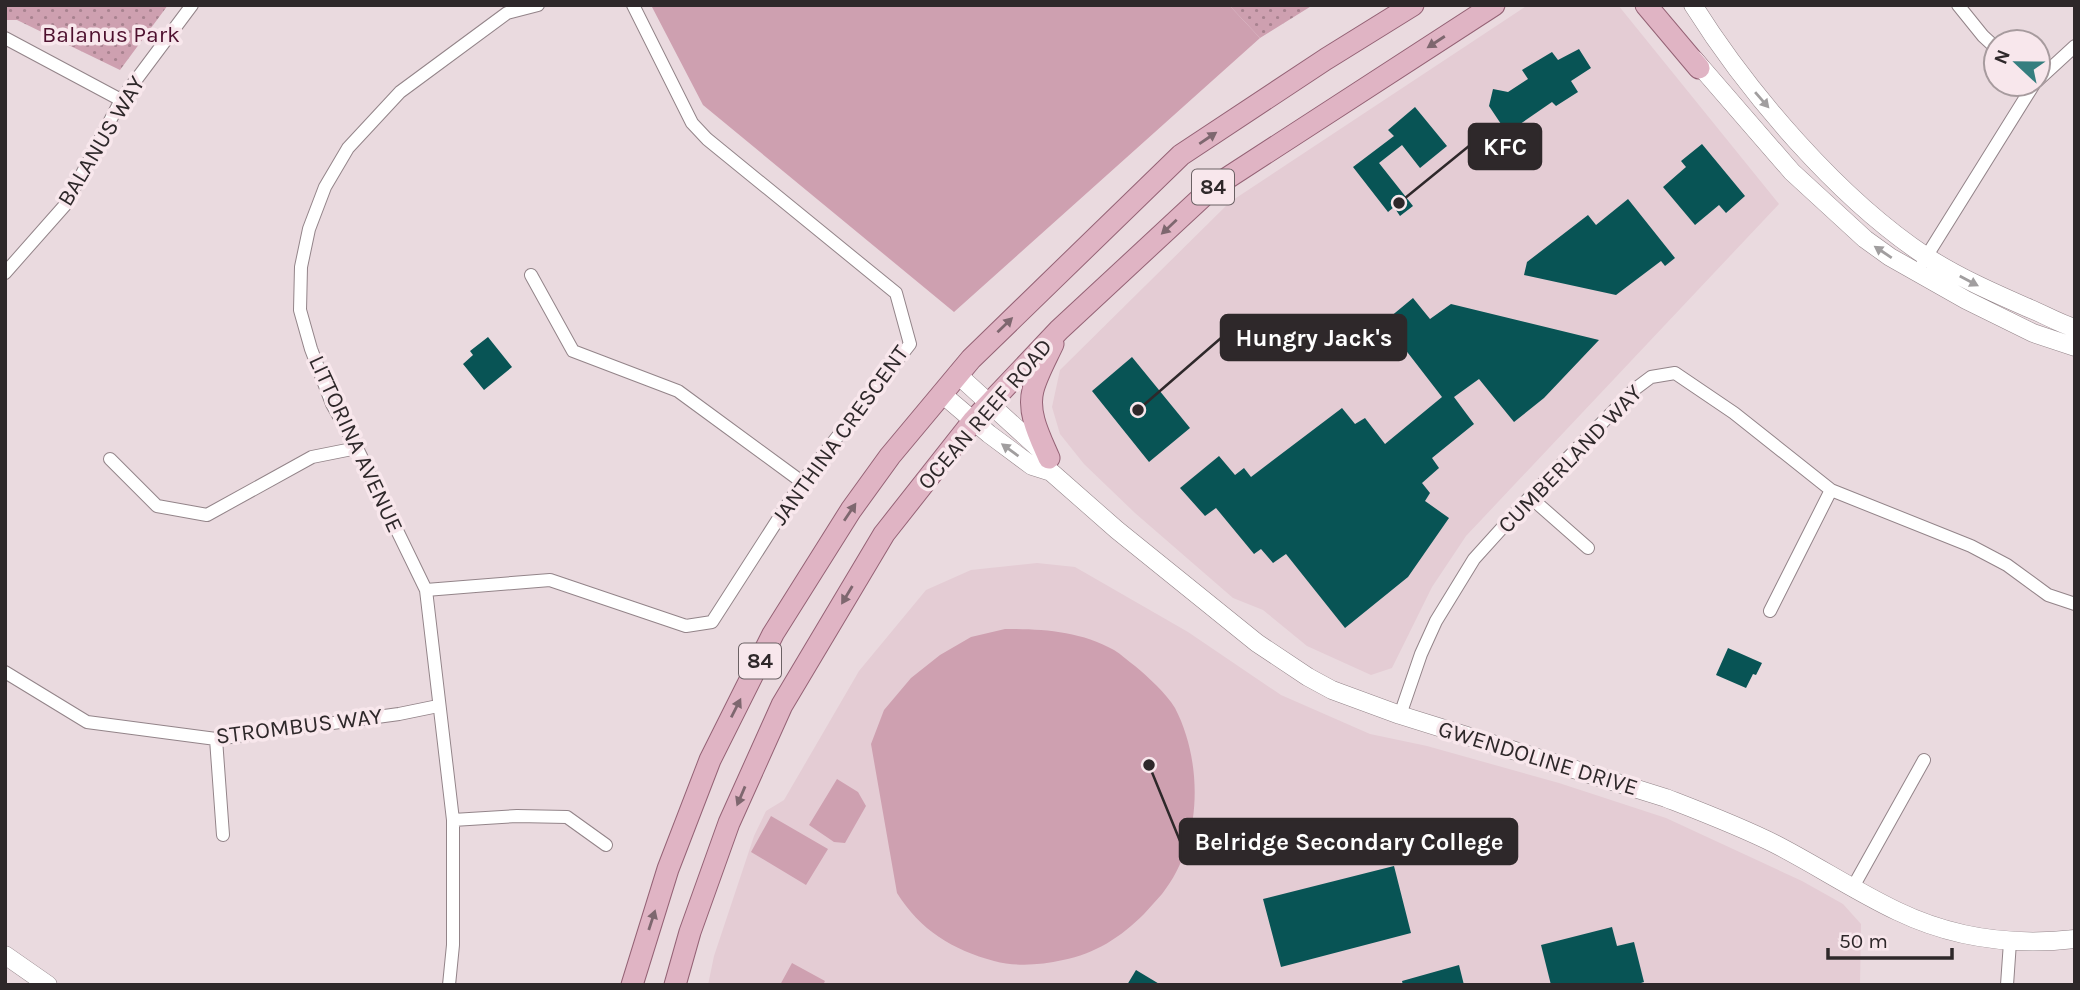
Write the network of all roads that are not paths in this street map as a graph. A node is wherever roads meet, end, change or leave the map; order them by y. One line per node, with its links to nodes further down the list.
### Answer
1 (192, 5): 20 (street, BALANUS WAY)
2 (538, 5): 11 (street, LITTORINA AVENUE)
3 (633, 5): 36 (street, JANTHINA CRESCENT)
4 (1391, 5): 16 (main road)
5 (1413, 5): 16 (main road, OCEAN REEF ROAD / 84)
6 (1494, 5): 27 (main road, OCEAN REEF ROAD / 84, one-way to 27)
7 (1646, 5): 18 (main road)
8 (1660, 5): 18 (street)
9 (1693, 5): 15 (street)
10 (1958, 5): 12 (street)
11 (505, 9): 33 (street, LITTORINA AVENUE)
12 (1982, 35)
13 (5, 38): 20 (street)
14 (2075, 46): 17 (street)
15 (1726, 54): 21 (street); 22 (street, one-way to 22)
16 (1326, 59): 29 (main road, OCEAN REEF ROAD / 84, one-way to 16)
17 (2052, 67)
18 (1699, 68): 21 (street)
19 (2025, 98): 22 (street)
20 (121, 100): 23 (street, BALANUS WAY)
21 (1736, 105): 24 (street, one-way to 21)
22 (1927, 257): 24 (street); 26 (street, one-way to 26)
23 (5, 273)
24 (1917, 273): 28 (street)
25 (531, 275): 36 (street)
26 (2075, 328)
27 (1059, 330): 31 (main road, OCEAN REEF ROAD / 84); 35 (main road)
28 (2075, 347)
29 (957, 374): 30 (main road, OCEAN REEF ROAD / 84); 31 (street, GWENDOLINE DRIVE)
30 (941, 393): 32 (street, GWENDOLINE DRIVE); 57 (main road, OCEAN REEF ROAD / 84, one-way to 30)
31 (989, 404): 32 (main road, OCEAN REEF ROAD / 84); 35 (street, GWENDOLINE DRIVE)
32 (973, 421): 35 (street, GWENDOLINE DRIVE, one-way to 32); 58 (main road, OCEAN REEF ROAD / 84, one-way to 58)
33 (357, 448): 34 (street); 40 (street, LITTORINA AVENUE)
34 (110, 459)
35 (1050, 465): 45 (street, GWENDOLINE DRIVE)
36 (803, 482): 40 (street, JANTHINA CRESCENT)
37 (1831, 490): 38 (street, CUMBERLAND WAY); 41 (street, CUMBERLAND WAY); 42 (street)
38 (1530, 498): 39 (street); 45 (street, CUMBERLAND WAY)
39 (1588, 548)
40 (426, 590): 44 (street, LITTORINA AVENUE)
41 (2075, 604)
42 (1770, 611)
43 (5, 672): 46 (street, STROMBUS WAY)
44 (438, 706): 46 (street, STROMBUS WAY); 48 (street, LITTORINA AVENUE)
45 (1400, 715): 51 (street, GWENDOLINE DRIVE)
46 (216, 739): 49 (street)
47 (1924, 760): 51 (street)
48 (453, 820): 50 (street); 56 (street, LITTORINA AVENUE)
49 (223, 835)
50 (606, 845)
51 (1853, 887): 53 (street, GWENDOLINE DRIVE)
52 (2075, 939): 53 (street, GWENDOLINE DRIVE)
53 (2010, 942): 59 (street)
54 (5, 955): 55 (street)
55 (48, 985)
56 (449, 985)
57 (632, 985)
58 (675, 985)
59 (2007, 985)

